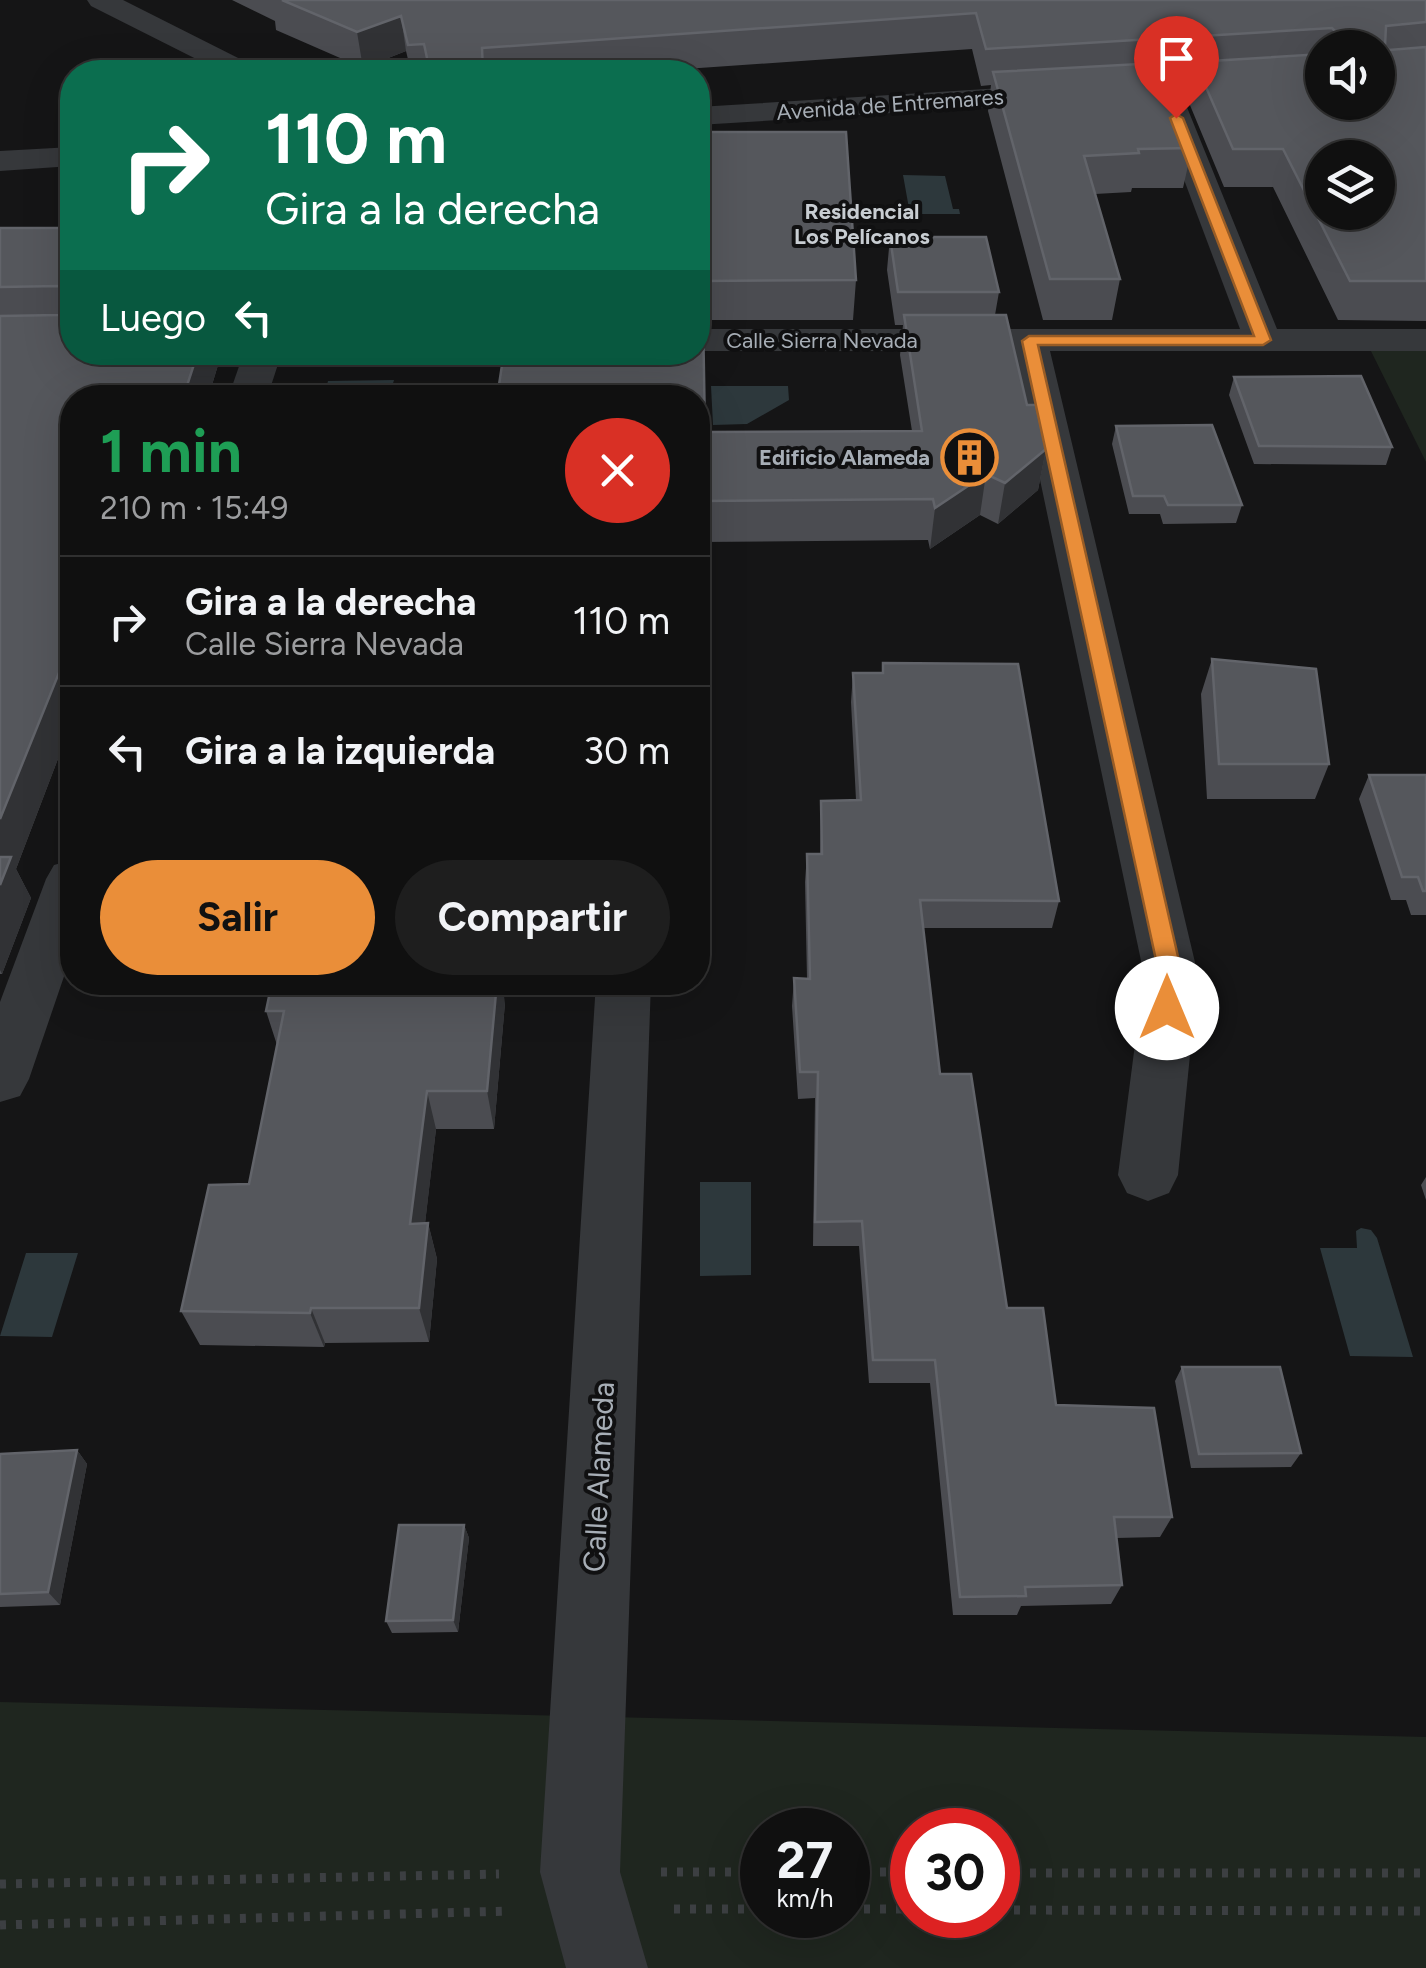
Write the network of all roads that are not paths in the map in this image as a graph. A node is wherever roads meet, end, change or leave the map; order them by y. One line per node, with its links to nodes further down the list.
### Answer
1 (101, 0): 2 (street)
2 (220, 60)
3 (1305, 78): 4 (street, Avenida de Entremares)
4 (1164, 86): 5 (street, Avenida de Entremares); 9 (street)
5 (710, 115)
6 (60, 157): 7 (street)
7 (0, 161)
8 (710, 340): 11 (street, Calle Sierra Nevada)
9 (1263, 340): 10 (street, Calle Sierra Nevada); 11 (street, Calle Sierra Nevada)
10 (1426, 340)
11 (1029, 341): 15 (street)
12 (60, 912): 14 (street)
13 (624, 995): 16 (street, Calle Alameda)
14 (0, 1080)
15 (1148, 1175)
16 (591, 1916)

